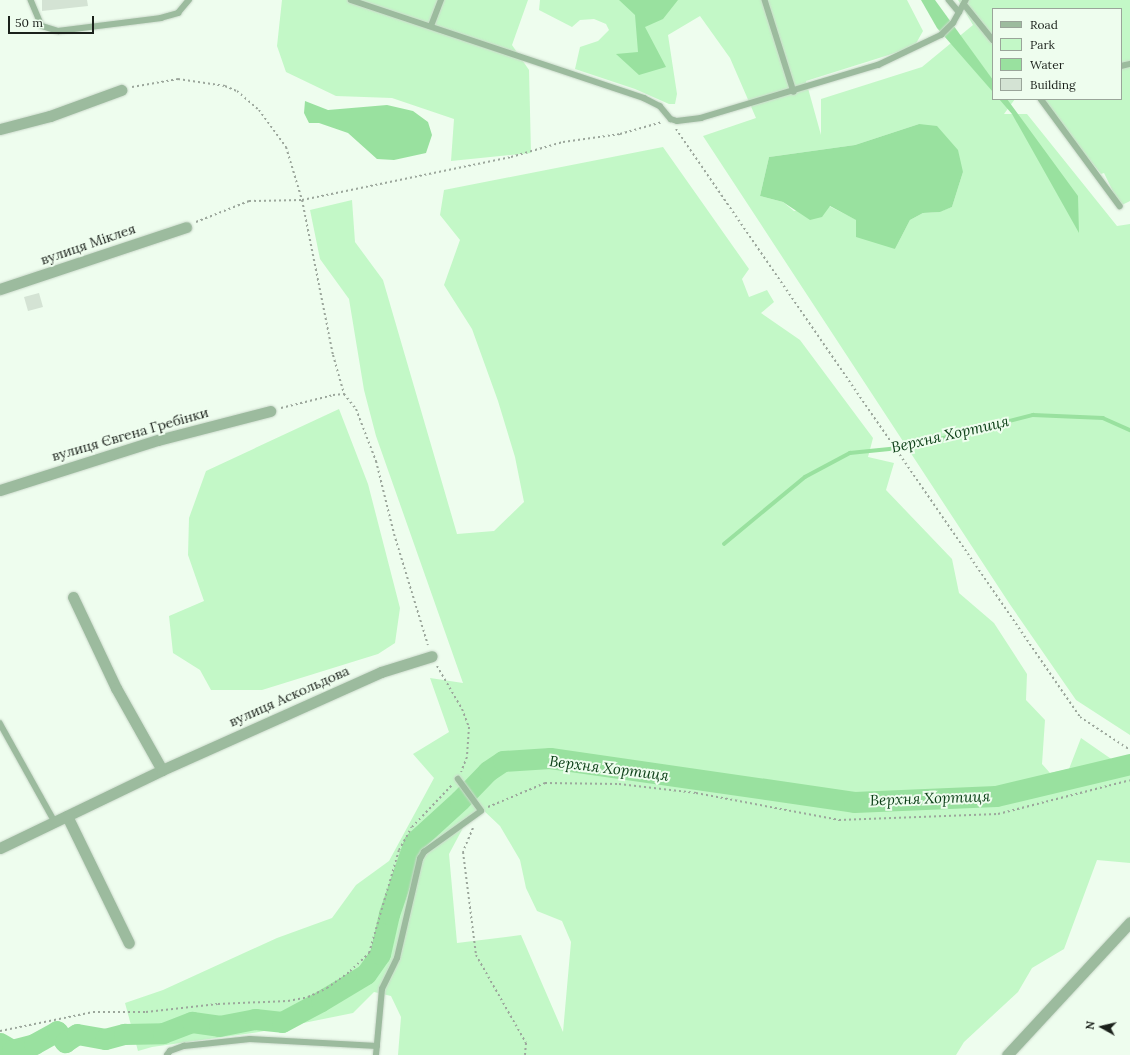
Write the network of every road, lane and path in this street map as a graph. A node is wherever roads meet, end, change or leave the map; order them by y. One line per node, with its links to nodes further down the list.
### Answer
1 (31, 0): 2 (lane)
2 (189, 0)
3 (351, 0): 9 (lane)
4 (441, 0): 9 (lane)
5 (765, 0): 12 (lane)
6 (949, 0): 8 (lane)
7 (965, 2): 8 (lane); 10 (lane)
8 (959, 12): 12 (lane)
9 (431, 26): 14 (lane)
10 (992, 39)
11 (121, 90): 15 (street); 16 (path)
12 (794, 92): 14 (lane)
13 (1042, 100): 17 (lane)
14 (671, 119): 16 (path); 26 (path)
15 (0, 129)
16 (302, 200): 18 (path); 20 (path)
17 (1120, 206)
18 (186, 227): 19 (street, вулиця Міклея)
19 (0, 289)
20 (344, 394): 21 (path); 24 (path)
21 (270, 411): 22 (street, вулиця Євгена Гребінки)
22 (0, 490)
23 (73, 597): 27 (street)
24 (432, 656): 27 (street, вулиця Аскольдова); 28 (path)
25 (0, 723): 32 (lane)
26 (1130, 750)
27 (162, 770): 31 (street, вулиця Аскольдова)
28 (458, 779): 30 (lane); 36 (path)
29 (1130, 780): 30 (path)
30 (480, 811): 37 (lane); 40 (path)
31 (67, 816): 32 (street, вулиця Аскольдова); 35 (street)
32 (55, 822): 33 (street, вулиця Аскольдова)
33 (0, 848)
34 (1130, 922): 41 (street)
35 (129, 943)
36 (0, 1031)
37 (377, 1046): 38 (lane); 39 (lane)
38 (167, 1055)
39 (376, 1055)
40 (525, 1055)
41 (1007, 1055)

